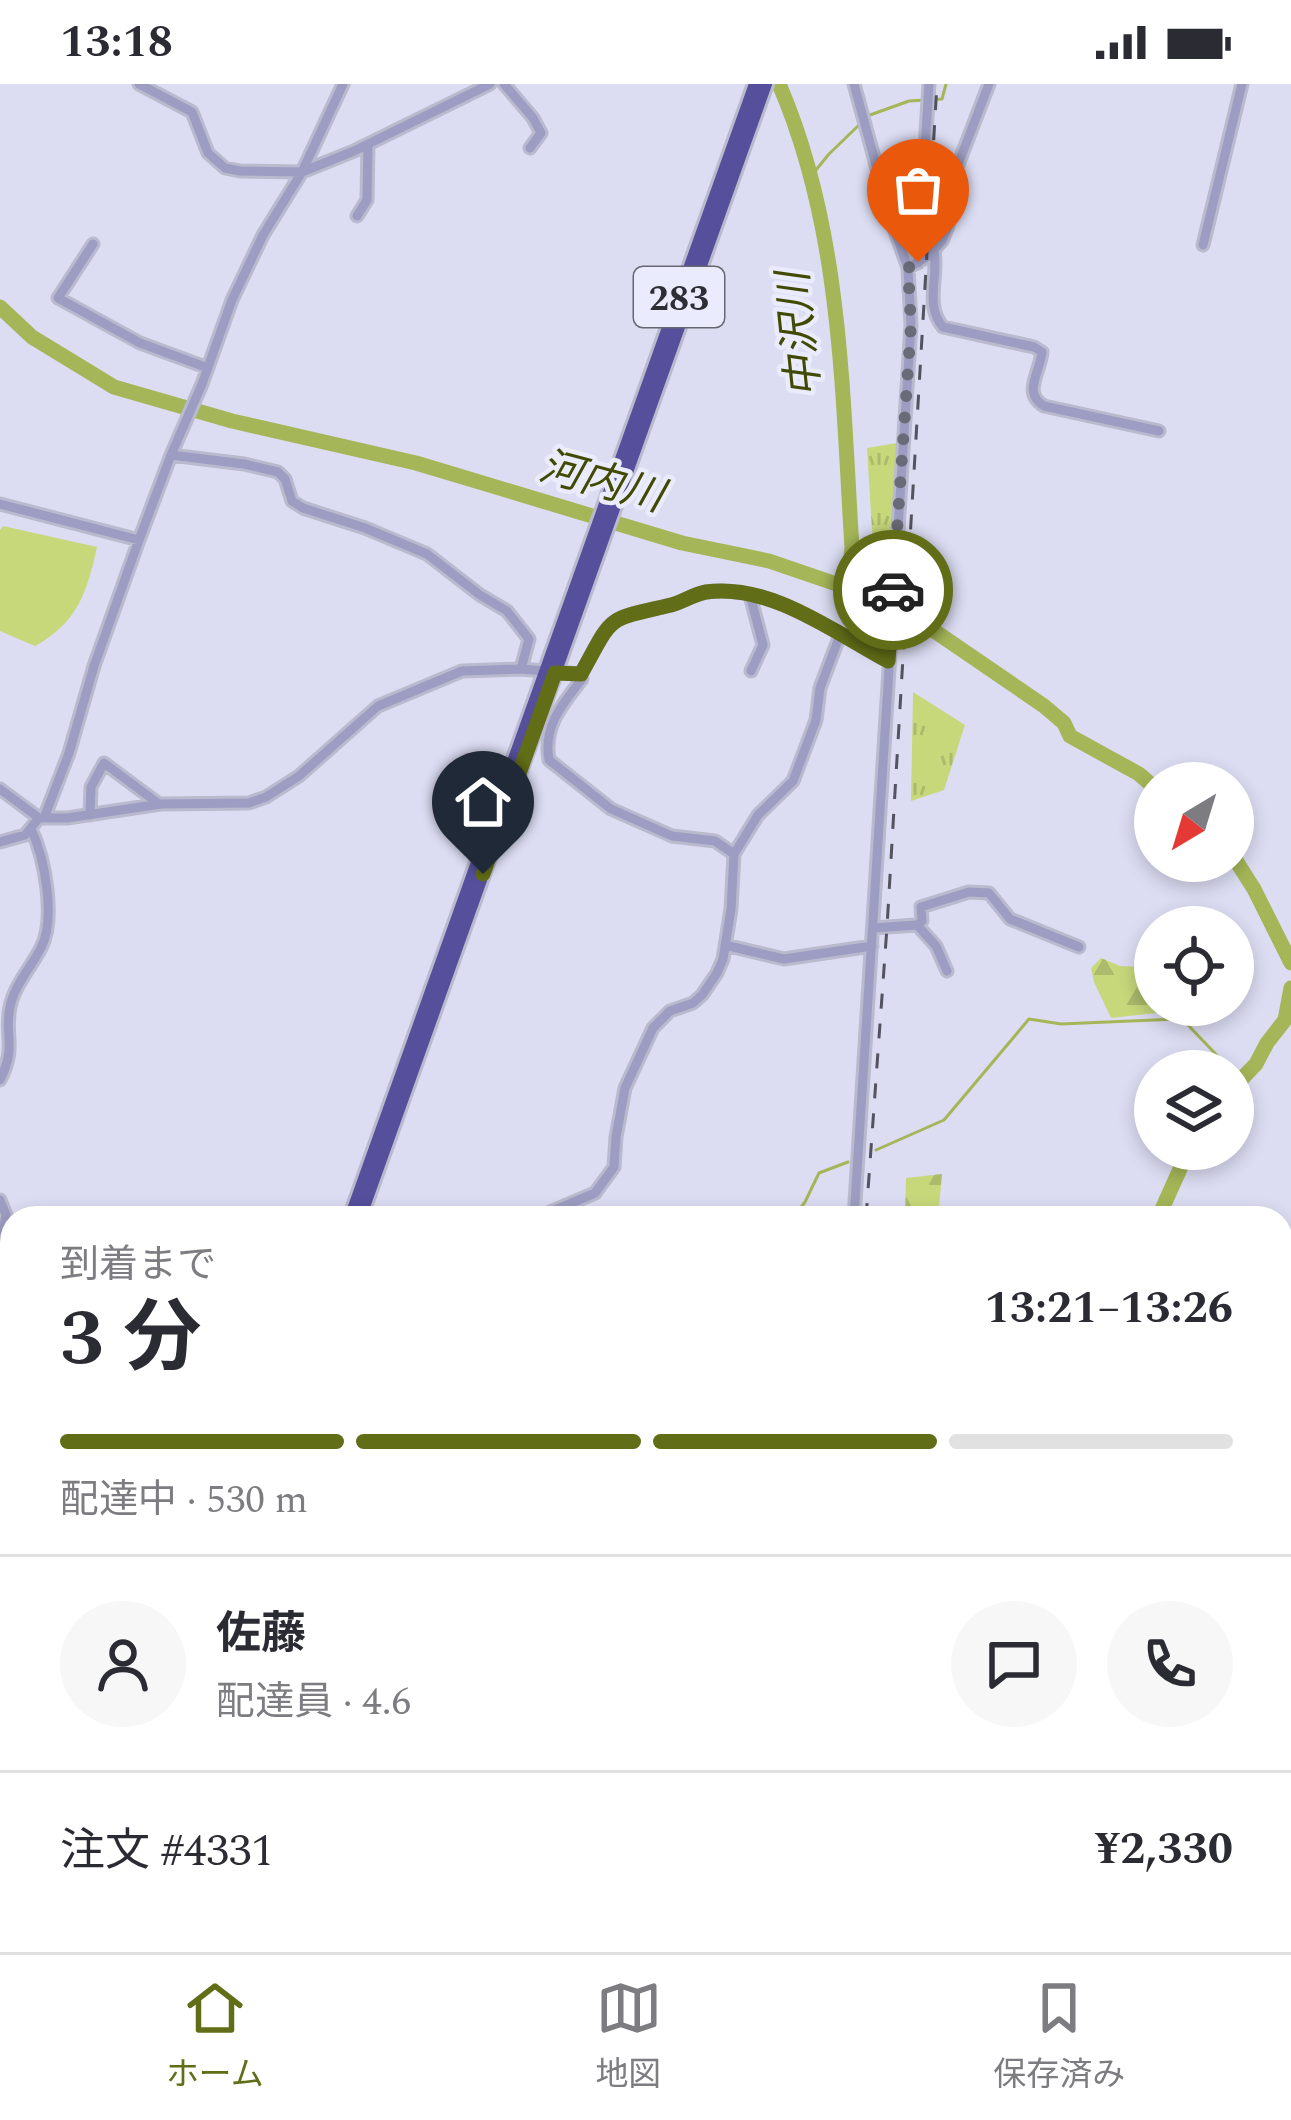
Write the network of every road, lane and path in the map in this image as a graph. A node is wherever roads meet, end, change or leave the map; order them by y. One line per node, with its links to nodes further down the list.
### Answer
1 (139, 84): 12 (street)
2 (343, 84): 12 (street)
3 (490, 84): 10 (street)
4 (504, 84): 11 (street)
5 (854, 84): 17 (street)
6 (989, 84): 16 (street)
7 (1242, 84): 15 (street)
8 (761, 86): 28 (highway, 283)
9 (928, 94): 17 (street)
10 (368, 144): 12 (street); 13 (street)
11 (530, 148)
12 (302, 172): 18 (street)
13 (357, 216)
14 (93, 244): 18 (street)
15 (1203, 245)
16 (934, 251): 17 (street); 19 (street)
17 (913, 265): 25 (street)
18 (208, 368): 20 (street)
19 (1159, 431)
20 (174, 451): 22 (street); 26 (street)
21 (0, 504): 22 (street)
22 (139, 539): 33 (street)
23 (750, 595): 24 (street); 27 (street); 29 (street)
24 (840, 635): 25 (street); 36 (street)
25 (888, 661): 38 (street)
26 (521, 669): 28 (street); 31 (street)
27 (751, 671)
28 (550, 672): 29 (street); 44 (highway, 283)
29 (581, 674): 36 (street)
30 (0, 788): 33 (street)
31 (159, 804): 32 (street); 32 (street)
32 (90, 814): 33 (street)
33 (41, 818): 34 (street)
34 (31, 829): 35 (street); 43 (street)
35 (0, 842)
36 (734, 854): 39 (street)
37 (917, 925): 38 (street); 41 (street); 42 (street)
38 (873, 928): 40 (street)
39 (725, 945): 40 (street); 47 (street)
40 (872, 946): 48 (street)
41 (1078, 946)
42 (947, 971)
43 (0, 1080)
44 (395, 1106): 45 (highway, 283); 46 (highway, 283)
45 (355, 1206)
46 (364, 1206)
47 (568, 1206)
48 (855, 1206)

